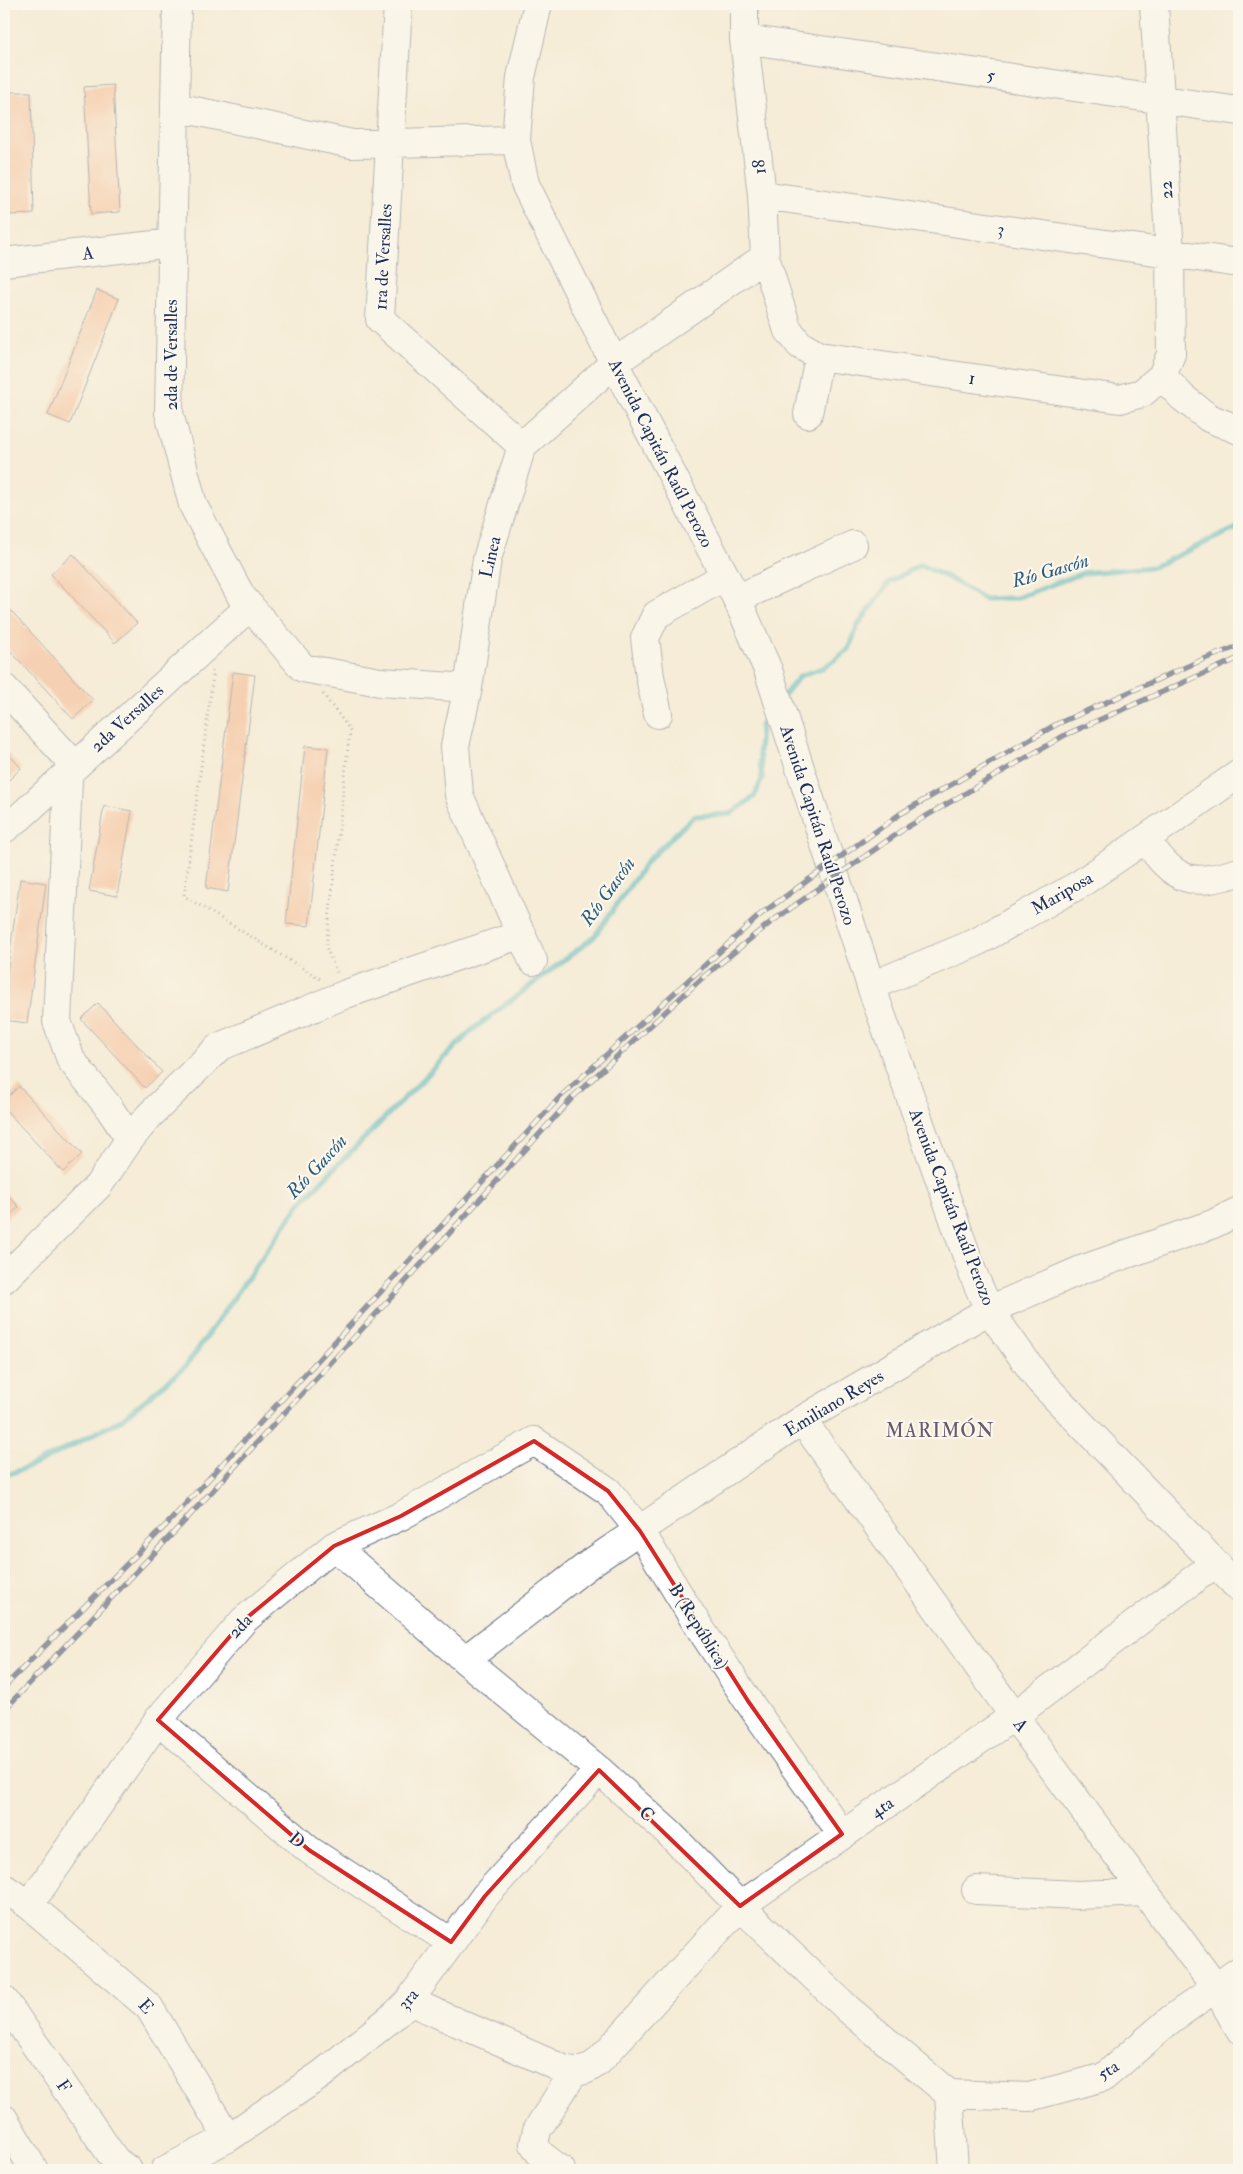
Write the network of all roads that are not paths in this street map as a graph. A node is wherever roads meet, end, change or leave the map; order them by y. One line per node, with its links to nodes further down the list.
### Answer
1 (177, 4): 8 (street, 2da de Versalles)
2 (398, 4): 11 (street, 1ra de Versalles)
3 (538, 4): 10 (street, Avenida Capitán Raúl Perozo)
4 (744, 4): 6 (street, 18)
5 (1154, 4): 7 (street, 22)
6 (744, 39): 7 (street, 5); 12 (street, 18)
7 (1160, 99): 9 (street, 5); 14 (street, 22)
8 (176, 107): 11 (street); 13 (street, 2da de Versalles)
9 (1239, 111)
10 (516, 140): 11 (street); 20 (street, Avenida Capitán Raúl Perozo)
11 (390, 142): 24 (street, 1ra de Versalles)
12 (762, 194): 14 (street, 3); 15 (street, 18)
13 (172, 243): 16 (street, A); 27 (street, 2da de Versalles)
14 (1170, 253): 17 (street, 3); 21 (street, 22)
15 (765, 257): 18 (street, 18); 20 (street)
16 (4, 262)
17 (1239, 263)
18 (787, 328): 19 (street, 1)
19 (819, 356): 21 (street, 1); 22 (street)
20 (614, 363): 24 (street); 26 (street, Avenida Capitán Raúl Perozo)
21 (1162, 376): 23 (street)
22 (808, 414)
23 (1239, 430)
24 (522, 446): 29 (street, Linea)
25 (853, 545): 26 (street)
26 (731, 588): 30 (street); 38 (street, Avenida Capitán Raúl Perozo)
27 (250, 606): 29 (street, 2da de Versalles); 31 (street, 2da Versalles)
28 (4, 688): 31 (street)
29 (468, 688): 36 (street, Linea)
30 (658, 714)
31 (70, 770): 33 (street, 2da Versalles); 39 (street)
32 (1239, 774): 34 (street, Mariposa)
33 (4, 829)
34 (1146, 840): 35 (street); 38 (street, Mariposa)
35 (1239, 872)
36 (522, 934): 37 (street, Linea); 39 (street)
37 (533, 961)
38 (871, 986): 42 (street, Avenida Capitán Raúl Perozo)
39 (130, 1139): 41 (street)
40 (1239, 1211): 42 (street, Emiliano Reyes)
41 (6, 1274)
42 (989, 1310): 43 (street, Emiliano Reyes); 47 (street, Avenida Capitán Raúl Perozo)
43 (802, 1420): 45 (street, Emiliano Reyes); 50 (street, A)
44 (534, 1441): 45 (street, B (República)); 46 (street, 2da)
45 (640, 1531): 49 (street, Emiliano Reyes); 53 (street, B (República))
46 (334, 1546): 49 (street, C); 51 (street, 2da)
47 (1214, 1564): 48 (street, Avenida Capitán Raúl Perozo); 50 (street, 4ta)
48 (1239, 1588)
49 (465, 1660): 52 (street, C)
50 (1014, 1716): 53 (street, 4ta); 56 (street, A)
51 (158, 1720): 57 (street, 2da); 59 (street, D)
52 (599, 1770): 58 (street, C); 59 (street, 3ra)
53 (842, 1834): 58 (street, 4ta)
54 (4, 1888): 57 (street, E)
55 (976, 1890): 56 (street)
56 (1145, 1892): 61 (street, A)
57 (29, 1905): 68 (street, E)
58 (740, 1906): 65 (street, 4ta); 66 (street, C)
59 (451, 1942): 63 (street, 3ra)
60 (1239, 1971): 61 (street, 5ta)
61 (1216, 1988): 64 (street, A); 66 (street, 5ta)
62 (4, 2000): 70 (street, F)
63 (409, 2001): 65 (street); 68 (street, 3ra)
64 (1239, 2029)
65 (574, 2072): 72 (street)
66 (950, 2094): 73 (street)
67 (4, 2119): 69 (street)
68 (228, 2138): 71 (street, 3ra)
69 (34, 2170)
70 (128, 2170)
71 (166, 2170)
72 (561, 2170)
73 (954, 2170)

